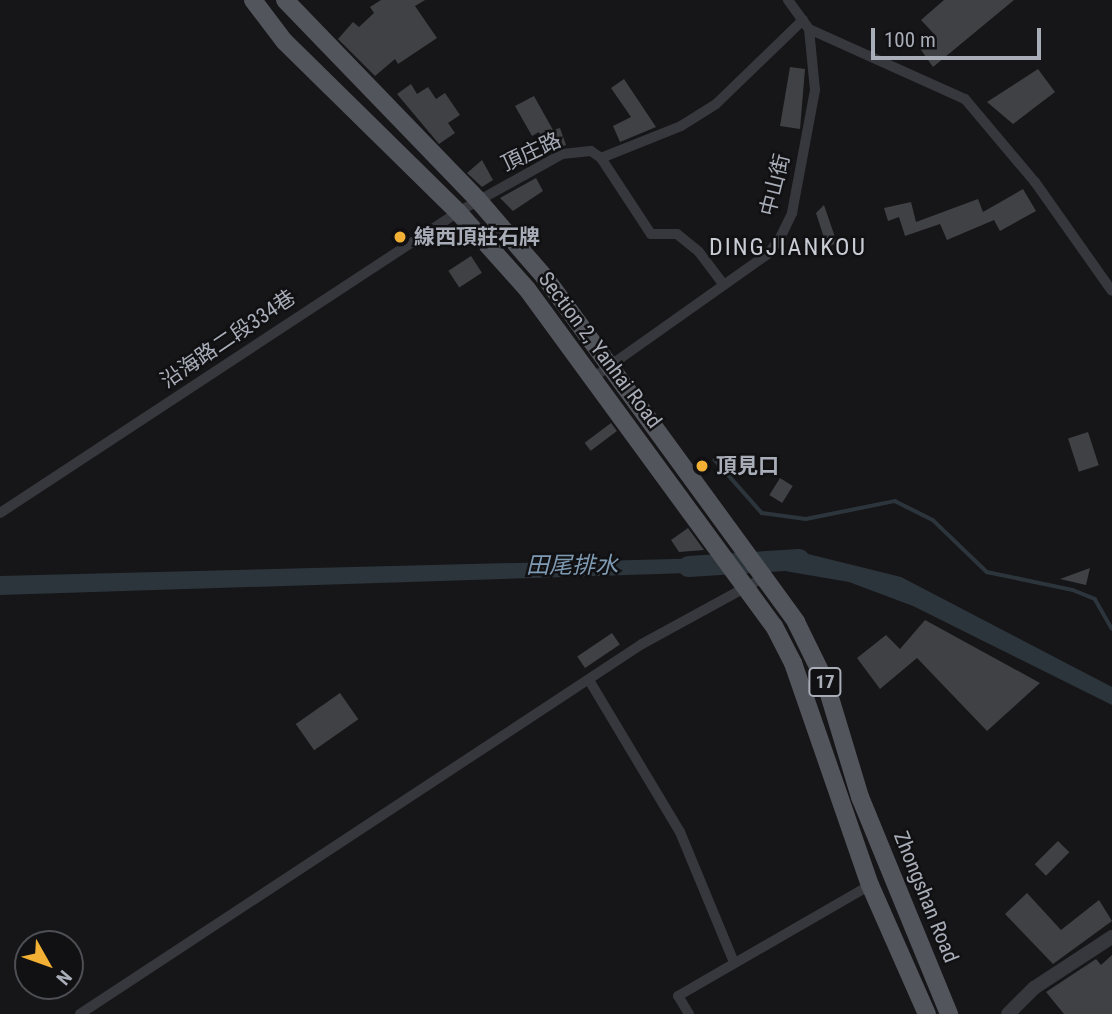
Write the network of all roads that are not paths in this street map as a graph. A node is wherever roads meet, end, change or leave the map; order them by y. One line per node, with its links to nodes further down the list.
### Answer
1 (253, 0): 7 (main road, Section 2, Yanhai Road / 17)
2 (285, 0): 6 (main road, Section 2, Yanhai Road / 17)
3 (788, 0): 4 (street)
4 (806, 24): 5 (street); 8 (street, 中山街); 9 (street)
5 (601, 158): 6 (street, 頂庄路); 8 (street)
6 (478, 200): 7 (street, 沿海路二段334巷); 10 (main road, Section 2, Yanhai Road / 17)
7 (458, 212): 11 (main road, Section 2, Yanhai Road / 17); 12 (street, 沿海路二段334巷)
8 (724, 285): 10 (street, 中山街)
9 (1112, 291)
10 (611, 364): 11 (street, 中山街); 13 (main road, Section 2, Yanhai Road / 17)
11 (594, 377): 14 (main road, Section 2, Yanhai Road / 17)
12 (0, 513)
13 (766, 576): 14 (street); 22 (main road, Zhongshan Road / 17)
14 (746, 584): 15 (street); 16 (main road, 17)
15 (589, 680): 18 (street); 19 (street)
16 (870, 886): 18 (street); 21 (main road, 17)
17 (1112, 937): 23 (street)
18 (733, 960): 20 (street)
19 (80, 1014)
20 (689, 1014)
21 (927, 1014)
22 (949, 1014)
23 (1008, 1014)

